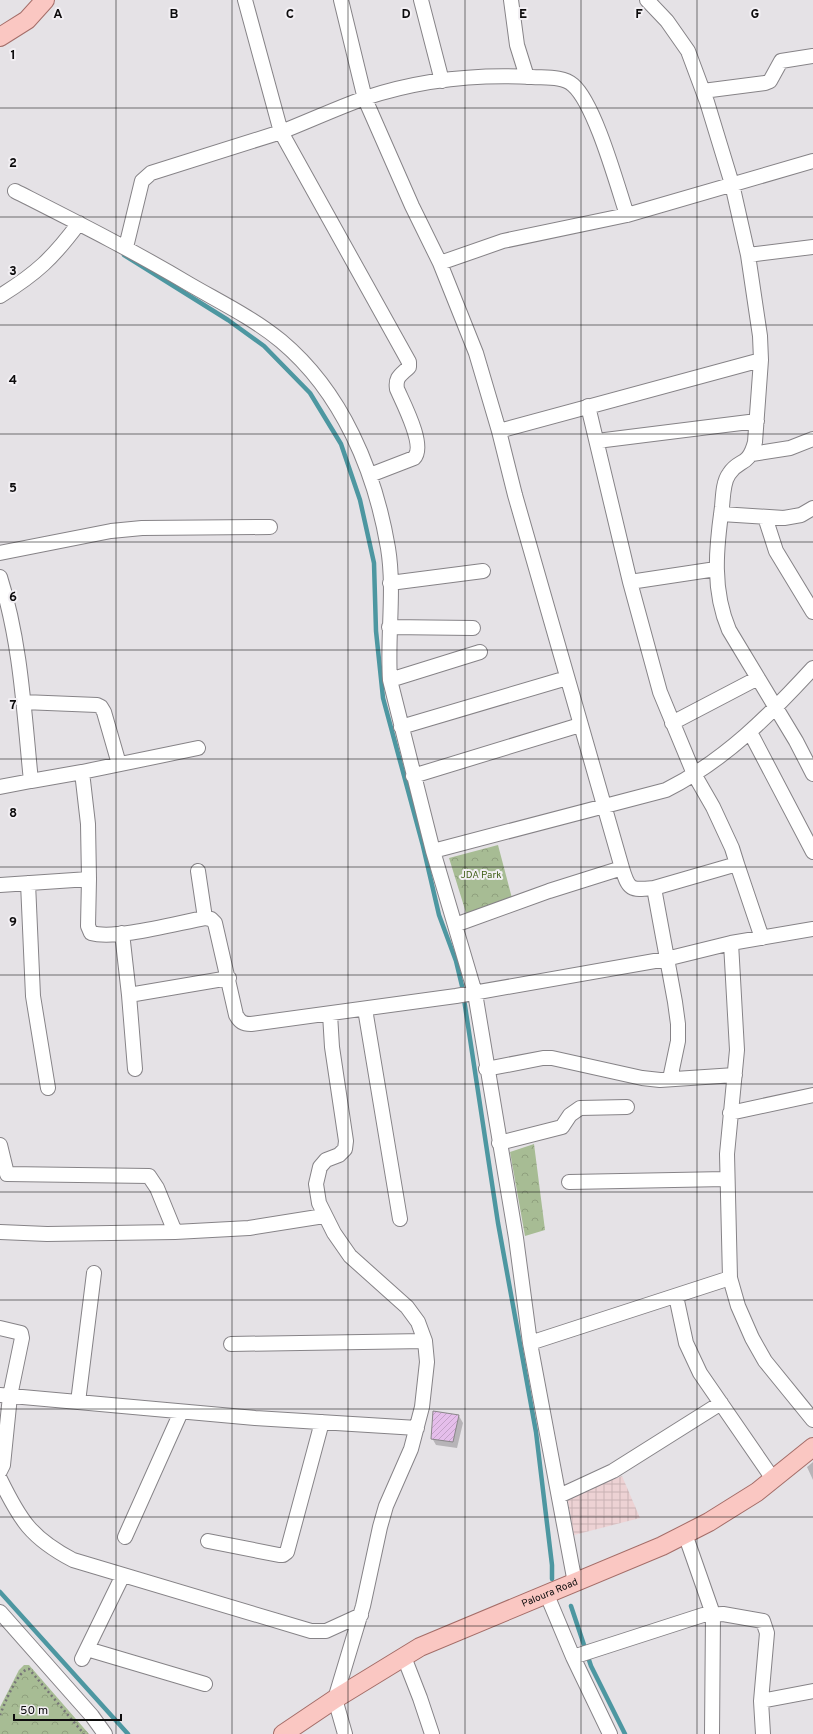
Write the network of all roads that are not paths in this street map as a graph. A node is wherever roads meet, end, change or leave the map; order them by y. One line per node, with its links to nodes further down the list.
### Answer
1 (45, 0): 7 (main road)
2 (245, 0): 13 (street)
3 (341, 0): 12 (street)
4 (421, 0): 10 (street)
5 (511, 0): 9 (street)
6 (647, 0): 11 (street)
7 (0, 37)
8 (813, 56): 11 (street)
9 (527, 77): 10 (street); 17 (street)
10 (442, 81): 12 (street)
11 (704, 92): 15 (street)
12 (365, 99): 13 (street); 22 (street)
13 (281, 132): 19 (street); 31 (street)
14 (813, 161): 15 (street)
15 (732, 184): 17 (street); 21 (street)
16 (15, 191): 18 (street)
17 (627, 215): 22 (street)
18 (79, 223): 19 (street); 23 (street)
19 (126, 247): 31 (street)
20 (813, 247): 21 (street)
21 (748, 255): 24 (street)
22 (440, 262): 27 (street)
23 (0, 296)
24 (761, 360): 25 (street); 26 (street)
25 (588, 406): 27 (street); 29 (street)
26 (757, 421): 29 (street); 30 (street)
27 (500, 431): 47 (street)
28 (813, 439): 30 (street)
29 (598, 441): 40 (street)
30 (752, 454): 33 (street)
31 (370, 475): 41 (street)
32 (813, 508): 34 (street)
33 (721, 514): 34 (street); 37 (street)
34 (765, 517): 42 (street)
35 (270, 527): 36 (street)
36 (0, 553)
37 (716, 569): 40 (street); 48 (street)
38 (483, 571): 41 (street)
39 (0, 577): 50 (street)
40 (630, 582): 52 (street)
41 (390, 583): 43 (street)
42 (813, 612)
43 (389, 627): 44 (street); 49 (street)
44 (472, 628)
45 (480, 652): 49 (street)
46 (813, 668): 51 (street)
47 (567, 678): 53 (street); 54 (street)
48 (758, 678): 51 (street); 52 (street)
49 (390, 680): 54 (street)
50 (22, 702): 57 (street); 62 (street)
51 (776, 708): 55 (street); 60 (street)
52 (672, 723): 59 (street)
53 (580, 725): 61 (street); 64 (street)
54 (401, 727): 61 (street)
55 (750, 732): 59 (street); 66 (street)
56 (198, 748): 57 (street)
57 (119, 764): 58 (street)
58 (82, 772): 62 (street); 70 (street)
59 (694, 774): 64 (street); 67 (street)
60 (813, 774)
61 (414, 776): 65 (street)
62 (31, 782): 63 (street)
63 (0, 787)
64 (604, 806): 65 (street); 68 (street)
65 (433, 852): 75 (street)
66 (813, 852)
67 (737, 864): 73 (street); 78 (street)
68 (622, 868): 73 (street); 75 (street)
69 (198, 871): 74 (street)
70 (89, 879): 71 (street); 77 (street)
71 (28, 883): 72 (street); 90 (street)
72 (0, 885)
73 (654, 888): 80 (street)
74 (205, 918): 77 (street); 81 (street)
75 (455, 925): 82 (street)
76 (813, 929): 78 (street)
77 (122, 933): 83 (street)
78 (762, 938): 79 (street)
79 (731, 943): 80 (street); 88 (street)
80 (666, 959): 82 (street); 89 (street)
81 (229, 978): 83 (street); 85 (street)
82 (473, 993): 84 (street); 87 (street)
83 (129, 995): 86 (street)
84 (366, 1009): 85 (street); 100 (street)
85 (330, 1014): 99 (street)
86 (135, 1069)
87 (486, 1069): 89 (street); 94 (street)
88 (735, 1075): 89 (street); 93 (street)
89 (670, 1079)
90 (48, 1088)
91 (813, 1095): 93 (street)
92 (627, 1107): 94 (street)
93 (730, 1113): 97 (street)
94 (499, 1143): 108 (street)
95 (0, 1145): 96 (street)
96 (4, 1174): 102 (street)
97 (726, 1179): 98 (street); 104 (street)
98 (569, 1182)
99 (324, 1216): 102 (street); 107 (street)
100 (400, 1219)
101 (0, 1232): 102 (street)
102 (175, 1232)
103 (94, 1273): 111 (street)
104 (730, 1278): 105 (street); 114 (street)
105 (676, 1296): 108 (street); 112 (street)
106 (0, 1328): 110 (street)
107 (425, 1341): 109 (street); 116 (street)
108 (530, 1343): 121 (street)
109 (231, 1344)
110 (5, 1395): 111 (street); 118 (street)
111 (78, 1402): 113 (street)
112 (721, 1403): 120 (street); 121 (street)
113 (181, 1412): 115 (street); 123 (street)
114 (813, 1420)
115 (322, 1422): 116 (street); 124 (street)
116 (417, 1428): 130 (street)
117 (813, 1448): 120 (main road, Paloura Road)
118 (0, 1471)
119 (0, 1479): 125 (street)
120 (774, 1479): 122 (main road, Paloura Road)
121 (559, 1496): 126 (street)
122 (685, 1534): 126 (main road, Paloura Road); 129 (street)
123 (125, 1537)
124 (208, 1541)
125 (123, 1575): 130 (street); 133 (street)
126 (575, 1583): 127 (main road, Paloura Road)
127 (547, 1595): 131 (street); 132 (main road, Paloura Road)
128 (0, 1612): 137 (street)
129 (713, 1614): 131 (street); 136 (street); 142 (street)
130 (361, 1615): 135 (street)
131 (582, 1655): 141 (street)
132 (404, 1657): 135 (main road, Paloura Road); 140 (street)
133 (205, 1684)
134 (813, 1691): 136 (street)
135 (335, 1699): 138 (main road, Paloura Road); 139 (street)
136 (761, 1701): 143 (street)
137 (105, 1734)
138 (282, 1734)
139 (345, 1734)
140 (432, 1734)
141 (610, 1734)
142 (712, 1734)
143 (763, 1734)

